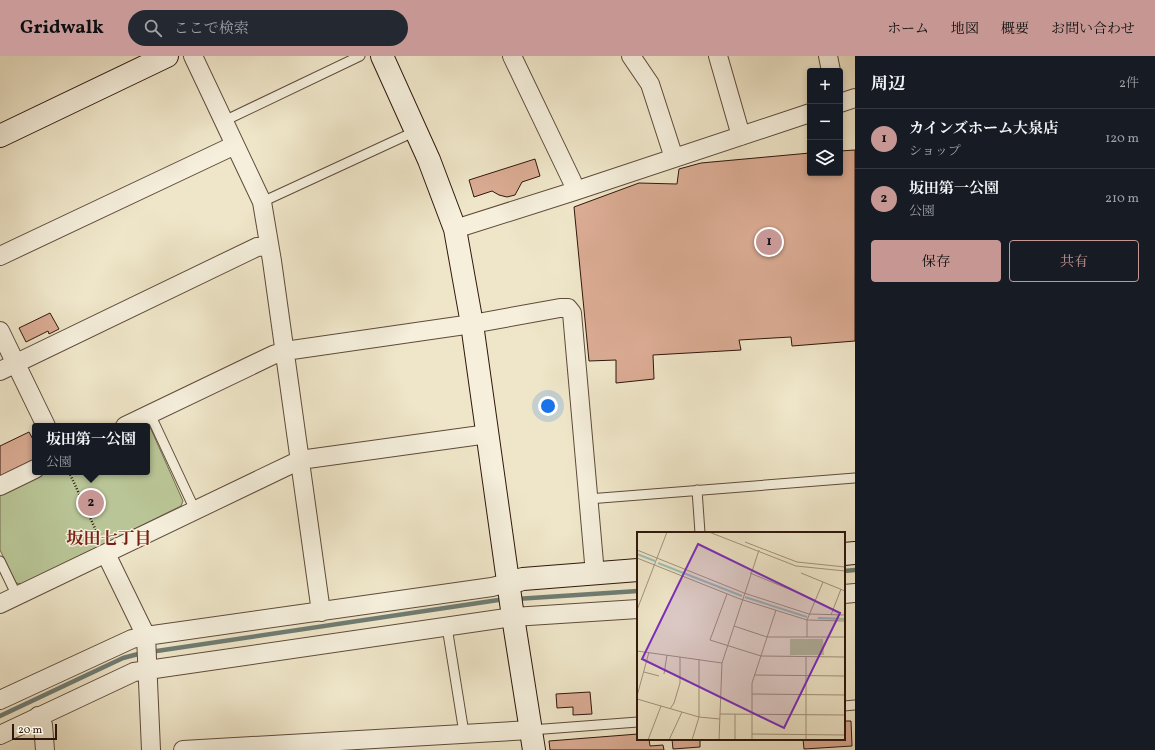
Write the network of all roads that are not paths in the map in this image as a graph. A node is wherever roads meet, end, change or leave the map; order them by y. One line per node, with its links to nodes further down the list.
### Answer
1 (167, 56): 15 (street)
2 (193, 56): 13 (street)
3 (360, 56): 13 (lane)
4 (382, 56): 14 (street)
5 (512, 56): 19 (street)
6 (631, 56): 18 (street)
7 (718, 56): 16 (street)
8 (828, 56): 9 (street)
9 (830, 68)
10 (855, 98): 11 (street)
11 (843, 102)
12 (807, 114): 16 (street)
13 (224, 121): 17 (street)
14 (416, 131): 20 (lane); 21 (street)
15 (0, 136)
16 (741, 136): 18 (street)
17 (235, 145): 20 (street); 23 (street)
18 (674, 158): 19 (street)
19 (575, 191): 21 (street)
20 (262, 202): 22 (street)
21 (455, 229): 24 (street)
22 (269, 246): 26 (street); 27 (street)
23 (0, 256)
24 (472, 324): 26 (street); 31 (street); 37 (street)
25 (0, 331): 27 (street)
26 (285, 351): 28 (street); 32 (street)
27 (8, 367): 29 (street)
28 (150, 414): 30 (street); 38 (lane)
29 (44, 423)
30 (131, 423)
31 (488, 434): 32 (street); 46 (street)
32 (300, 460): 38 (street); 52 (street)
33 (32, 470): 35 (street)
34 (855, 478): 36 (lane)
35 (0, 486)
36 (697, 490): 37 (lane); 39 (lane)
37 (588, 499): 45 (street)
38 (195, 510): 40 (street)
39 (700, 532)
40 (104, 549): 49 (street); 55 (street)
41 (855, 553): 42 (street)
42 (845, 554)
43 (0, 561): 49 (lane)
44 (637, 570): 45 (street)
45 (595, 574): 46 (street)
46 (508, 583): 52 (street); 53 (street)
47 (855, 593): 48 (street)
48 (845, 594)
49 (17, 596): 50 (street)
50 (0, 604)
51 (637, 609): 53 (street)
52 (321, 612): 55 (street)
53 (513, 617): 54 (street); 64 (street)
54 (447, 627): 56 (street); 62 (lane)
55 (146, 639): 56 (street); 57 (street)
56 (147, 666): 60 (street); 66 (street)
57 (0, 700)
58 (855, 705): 59 (lane)
59 (845, 706)
60 (38, 716): 63 (street); 65 (street)
61 (637, 722): 64 (lane)
62 (464, 733): 64 (street); 67 (street)
63 (0, 735)
64 (533, 740)
65 (45, 750)
66 (151, 750)
67 (183, 750)

